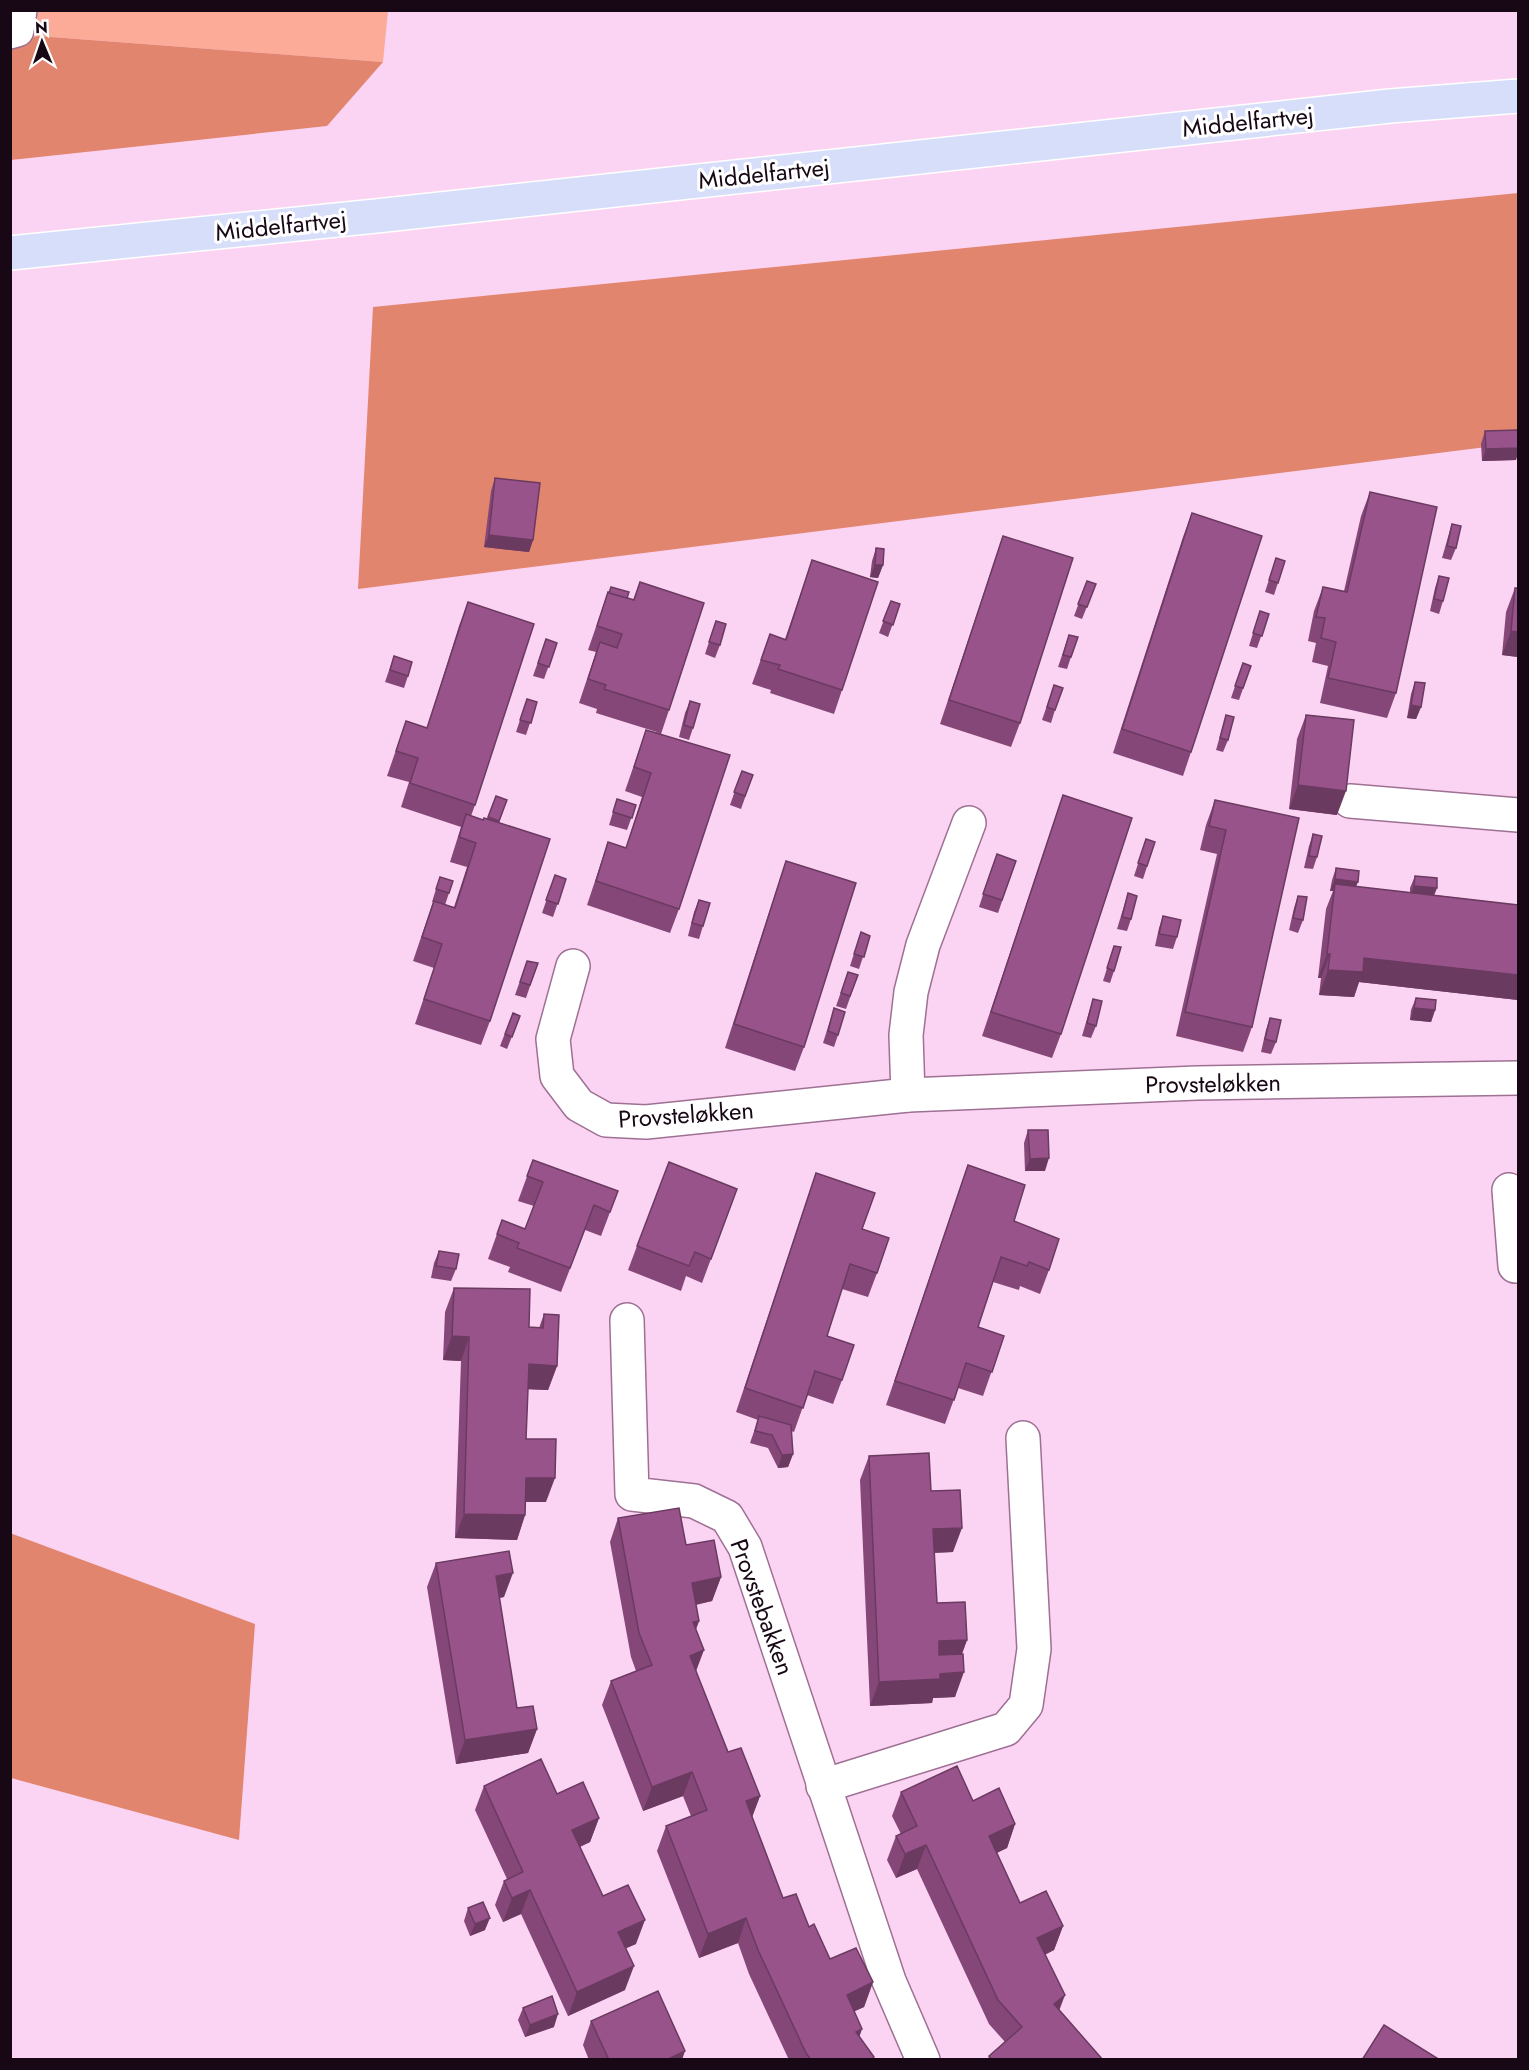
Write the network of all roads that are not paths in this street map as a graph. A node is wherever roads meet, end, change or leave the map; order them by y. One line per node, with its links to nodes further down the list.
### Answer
1 (20, 10): 2 (street)
2 (10, 32)
3 (1518, 96): 4 (main road, Middelfartvej)
4 (10, 253)
5 (1350, 801): 6 (street)
6 (1518, 815)
7 (969, 823): 10 (street)
8 (573, 966): 10 (street, Provsteløkken)
9 (1518, 1078): 10 (street, Provsteløkken)
10 (908, 1095)
11 (1509, 1190): 12 (street)
12 (1518, 1266)
13 (627, 1320): 15 (street, Provstebakken)
14 (1023, 1438): 15 (street)
15 (823, 1786): 16 (street, Provstebakken)
16 (923, 2060)

